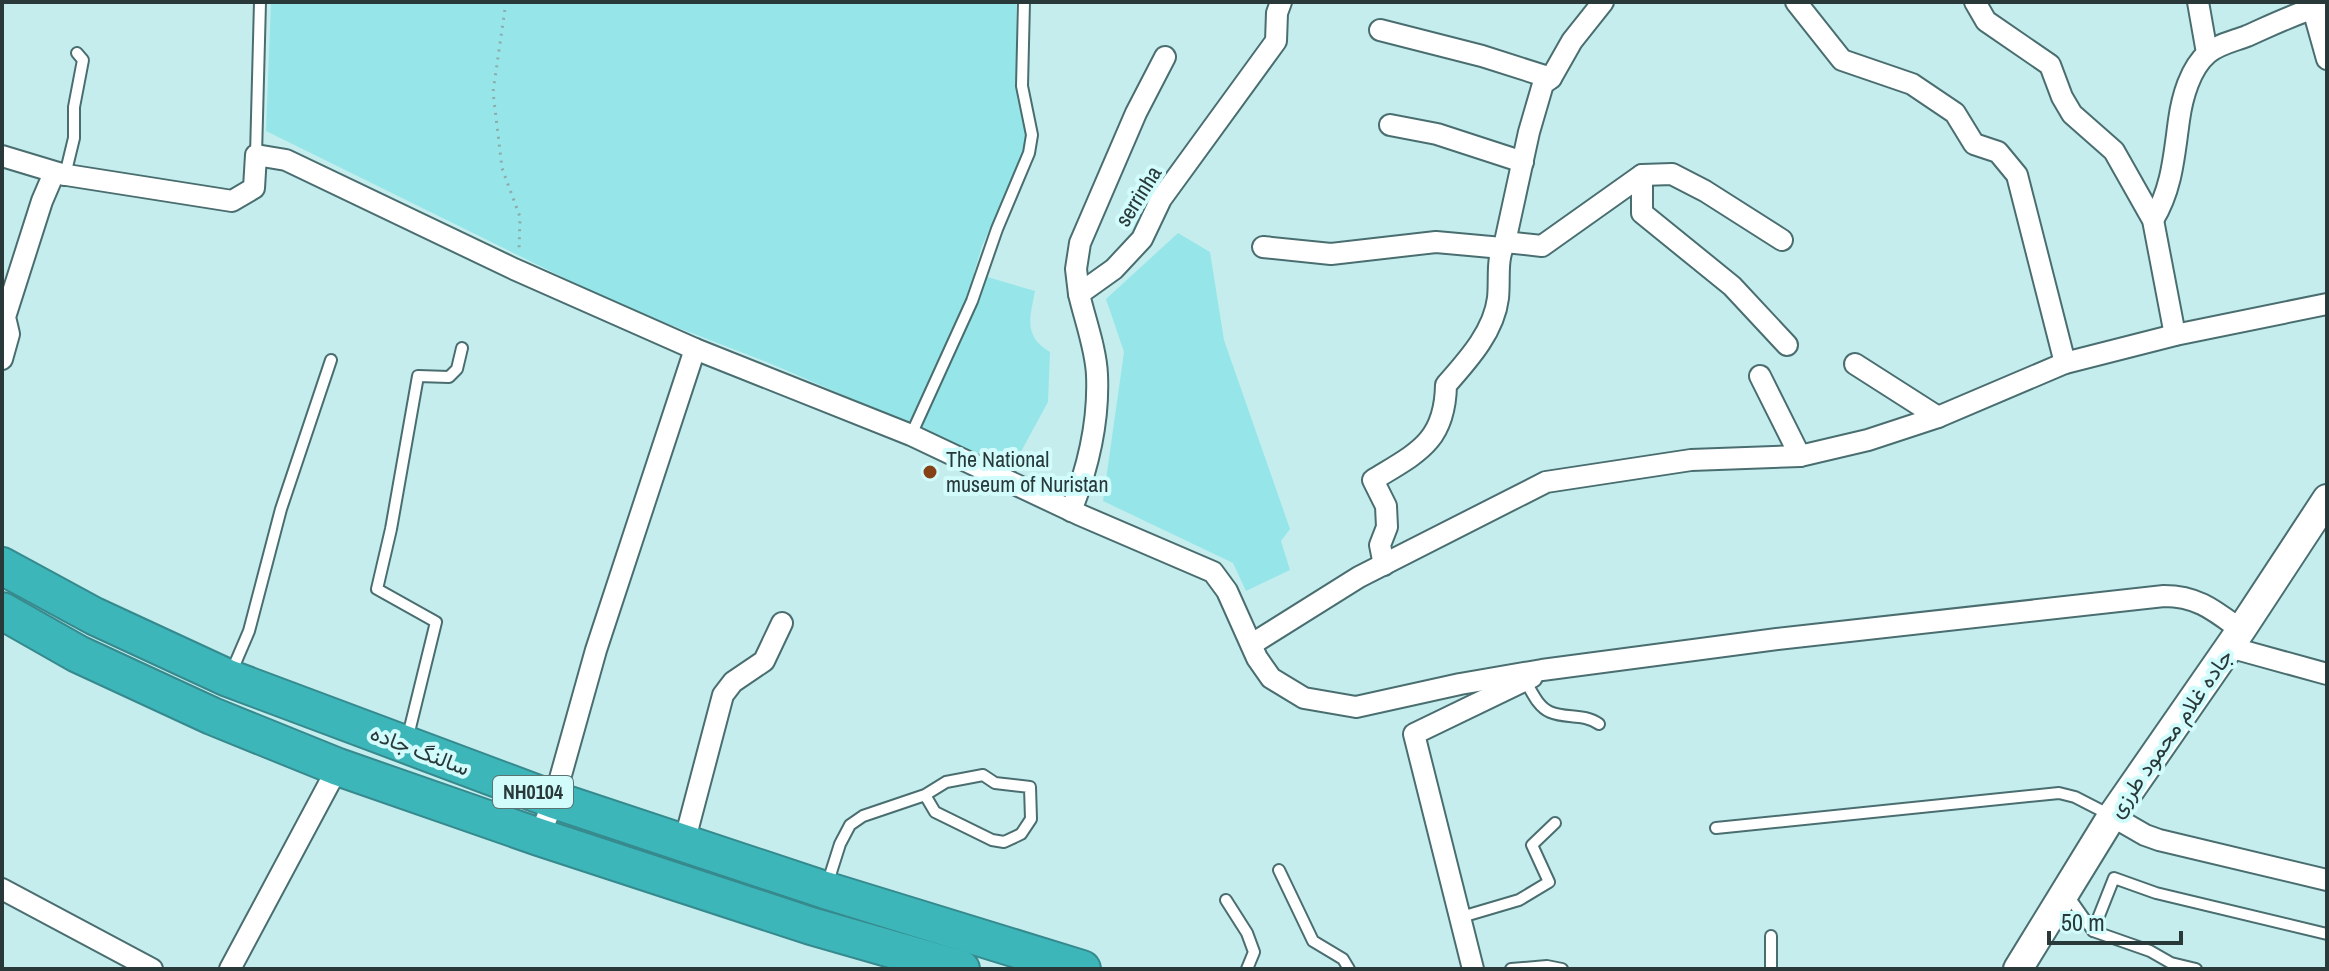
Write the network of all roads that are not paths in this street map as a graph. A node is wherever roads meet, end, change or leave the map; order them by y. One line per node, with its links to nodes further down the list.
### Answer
1 (260, 2): 16 (lane)
2 (1024, 2): 38 (lane)
3 (1281, 2): 25 (street, serrinha)
4 (1603, 2): 14 (street)
5 (1796, 2): 34 (street)
6 (1975, 2): 21 (street)
7 (2198, 2): 11 (street)
8 (2317, 5): 11 (street); 13 (street)
9 (1380, 30): 14 (street)
10 (77, 53): 19 (lane)
11 (2207, 53): 21 (street)
12 (1165, 57): 25 (street)
13 (2327, 59)
14 (1551, 78): 18 (street)
15 (1390, 125): 18 (street)
16 (256, 155): 19 (street); 31 (street)
17 (2, 156): 19 (street)
18 (1523, 162): 23 (street)
19 (65, 175): 27 (street)
20 (1642, 175): 22 (street); 23 (street); 29 (street)
21 (2153, 220): 28 (street)
22 (1782, 240)
23 (1504, 245): 24 (street); 42 (street)
24 (1263, 247)
25 (1079, 294): 41 (street)
26 (2327, 304): 28 (street)
27 (4, 316): 32 (street)
28 (2175, 335): 34 (street)
29 (1787, 345)
30 (462, 348): 52 (lane)
31 (695, 349): 38 (street); 55 (street)
32 (2, 359)
33 (331, 360): 50 (lane)
34 (2065, 363): 37 (street)
35 (1855, 364): 37 (street)
36 (1760, 376): 39 (street)
37 (1938, 417): 39 (street)
38 (911, 435): 41 (street)
39 (1800, 456): 42 (street)
40 (2327, 499): 46 (street, جاده غلام‌ محمود طرزی)
41 (1071, 511): 47 (street)
42 (1384, 565): 47 (street)
43 (2, 566): 50 (highway, سالنگ جاده / NH0104)
44 (2, 611): 53 (highway, سالنگ جاده / NH0104)
45 (782, 623): 60 (street)
46 (2235, 638): 48 (street); 49 (street); 56 (street, جاده غلام‌ محمود طرزی)
47 (1252, 644): 49 (street)
48 (2327, 674)
49 (1534, 676): 51 (lane); 67 (street)
50 (228, 678): 52 (highway, سالنگ جاده / NH0104)
51 (1599, 724)
52 (406, 745): 55 (highway, سالنگ جاده / NH0104)
53 (338, 767): 59 (highway, سالنگ جاده / NH0104); 72 (street)
54 (925, 795): 54 (lane); 64 (lane)
55 (554, 800): 59 (street); 60 (highway, سالنگ جاده / NH0104)
56 (2112, 816): 58 (lane); 62 (street); 65 (street, جاده غلام‌ محمود طرزی)
57 (1555, 823): 67 (lane)
58 (1716, 828)
59 (539, 837): 73 (highway, سالنگ جاده / NH0104)
60 (684, 843): 64 (highway, سالنگ جاده / NH0104)
61 (1279, 870): 76 (lane)
62 (2327, 880)
63 (2, 889): 71 (street)
64 (825, 890): 74 (highway, سالنگ جاده / NH0104)
65 (2066, 893): 68 (lane); 81 (street, جاده غلام‌ محمود طرزی)
66 (1226, 900): 75 (lane)
67 (1458, 918): 77 (street)
68 (2093, 931): 69 (lane); 82 (lane)
69 (2327, 934)
70 (1771, 936): 80 (lane)
71 (152, 969)
72 (230, 969)
73 (961, 969)
74 (1082, 969)
75 (1247, 969)
76 (1349, 969)
77 (1473, 969)
78 (1511, 969): 79 (lane)
79 (1562, 969)
80 (1771, 969)
81 (2018, 969)
82 (2196, 969)

